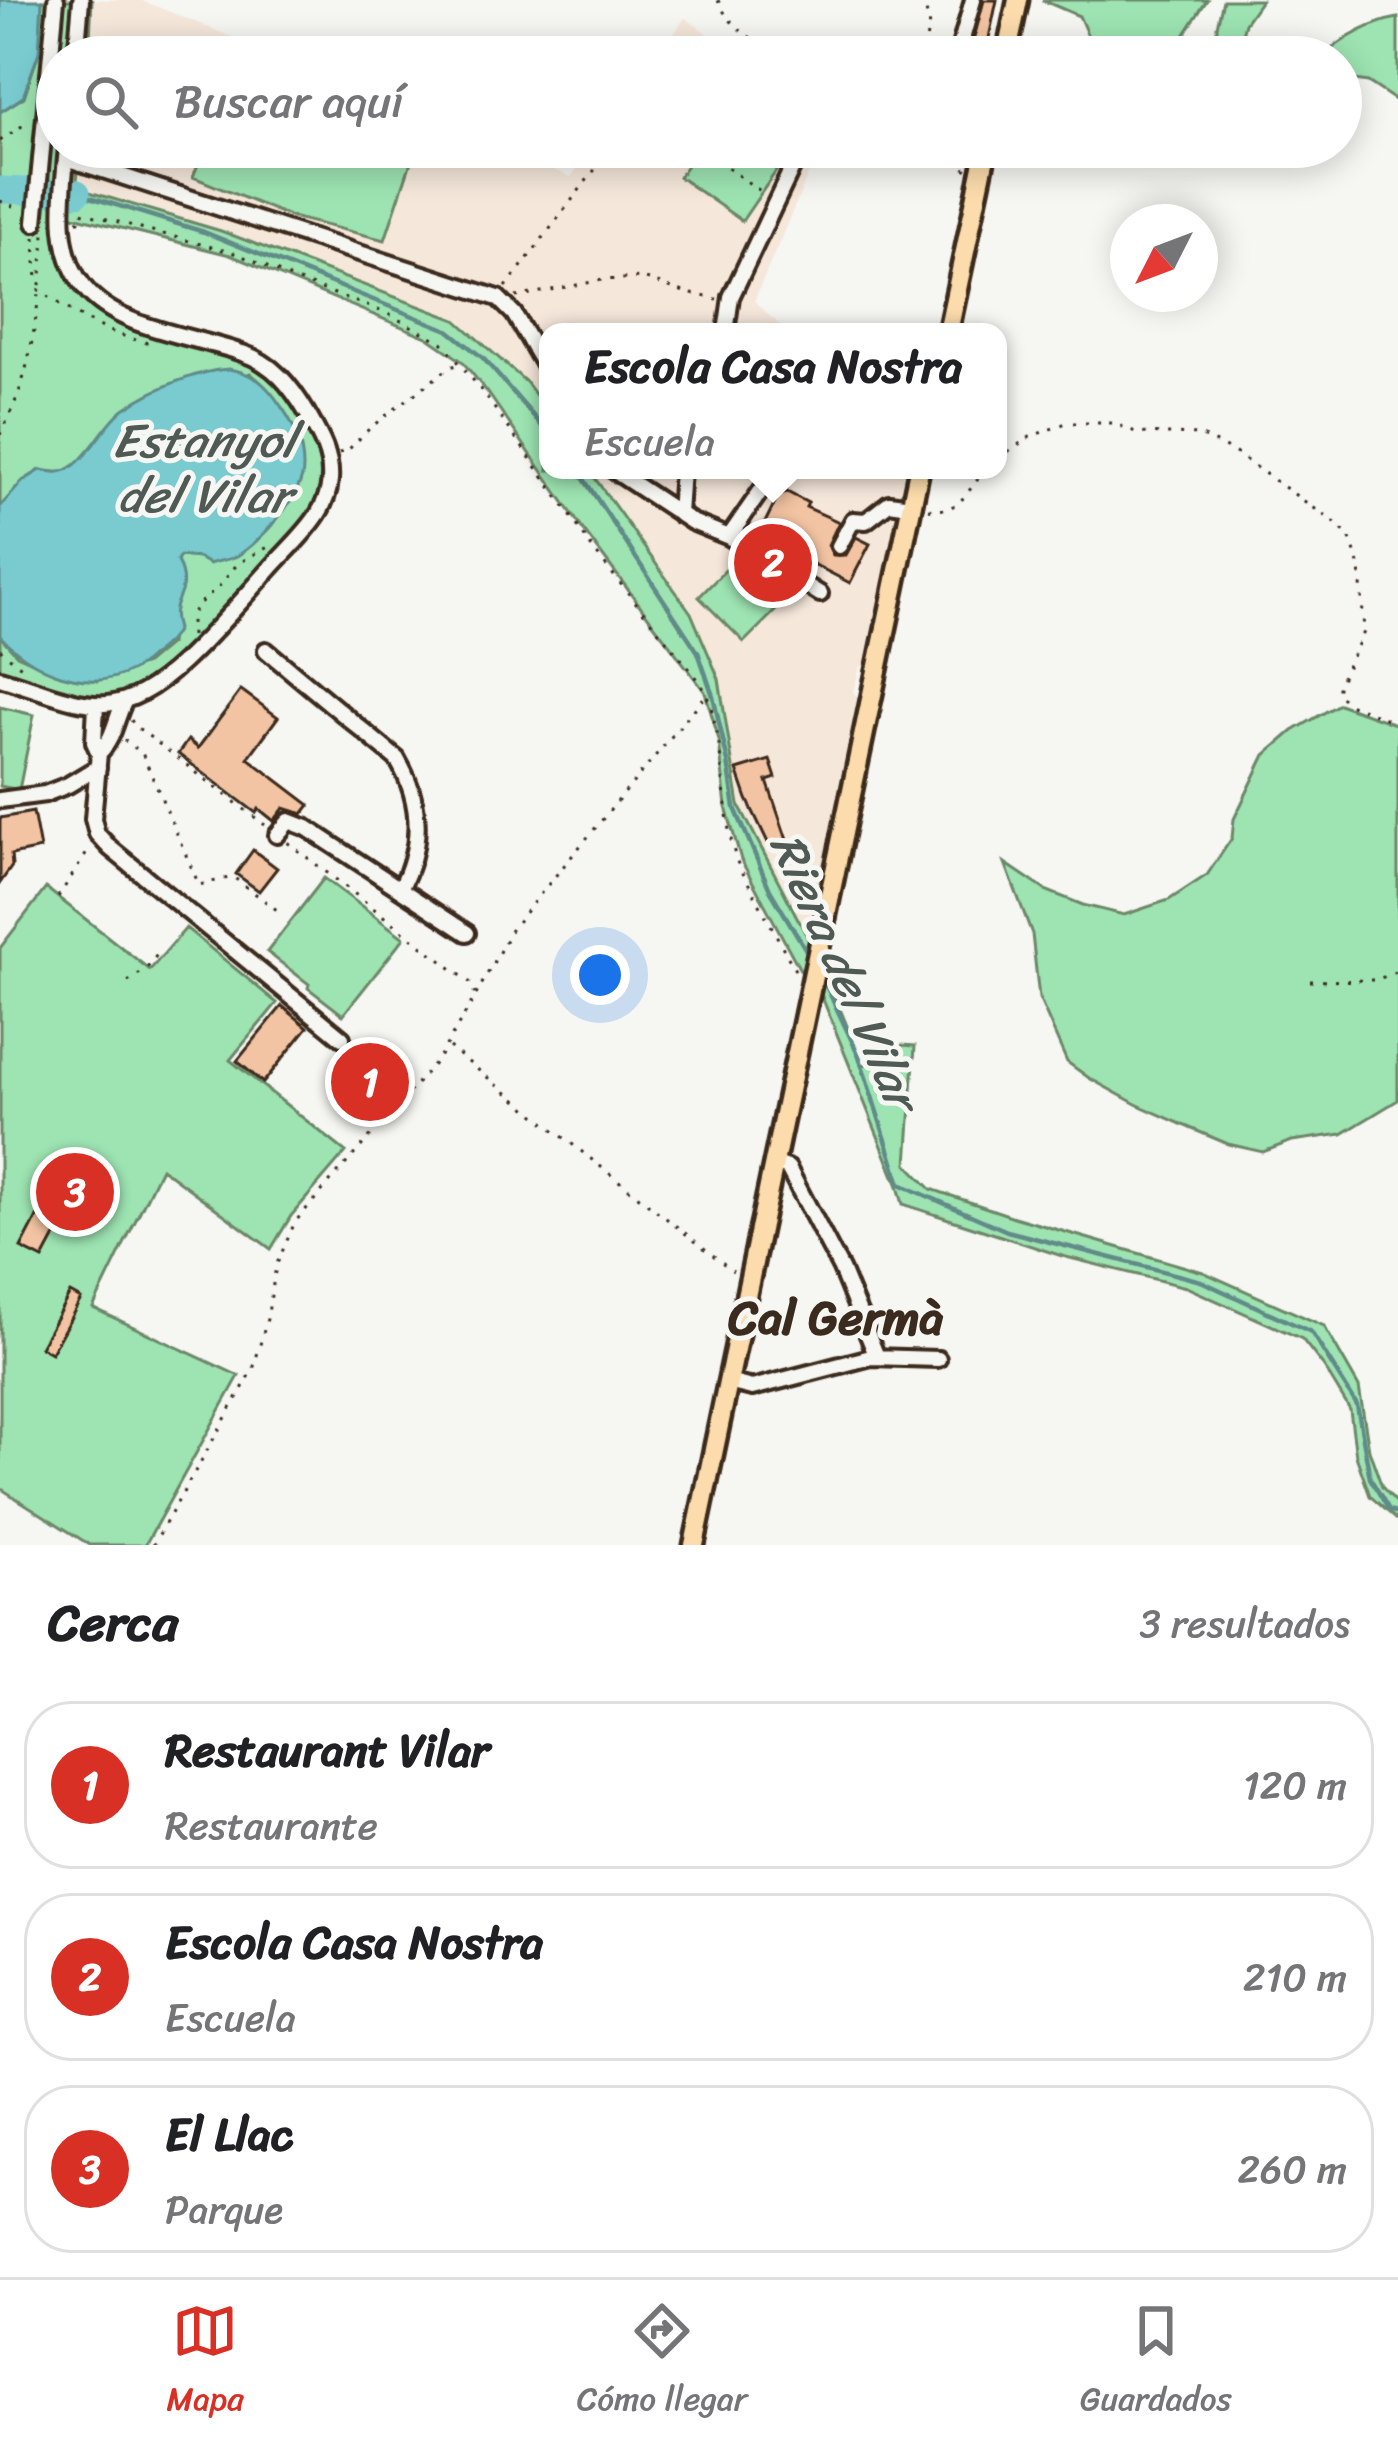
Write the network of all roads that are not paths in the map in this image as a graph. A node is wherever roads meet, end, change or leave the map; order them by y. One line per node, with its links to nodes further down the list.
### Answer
1 (56, 0): 5 (street)
2 (81, 0): 6 (street)
3 (973, 0): 7 (street)
4 (1018, 0): 8 (main road)
5 (53, 36)
6 (78, 36)
7 (960, 36)
8 (1010, 36)
9 (40, 168): 14 (street)
10 (66, 168): 29 (street)
11 (94, 168): 17 (street)
12 (793, 168): 15 (street)
13 (983, 168): 16 (main road)
14 (37, 213)
15 (727, 323)
16 (950, 323)
17 (539, 357)
18 (627, 479): 23 (street)
19 (681, 479): 23 (street)
20 (917, 479): 22 (main road)
21 (778, 485): 24 (street)
22 (911, 506): 25 (street); 37 (main road)
23 (679, 514): 24 (street)
24 (729, 537): 26 (street)
25 (839, 546)
26 (820, 594)
27 (266, 650): 34 (street)
28 (0, 678): 30 (street)
29 (124, 702): 30 (street); 31 (street)
30 (96, 705): 31 (street)
31 (98, 760): 32 (street); 36 (street)
32 (0, 800)
33 (277, 835): 34 (street)
34 (400, 889): 35 (street)
35 (467, 933)
36 (341, 1038)
37 (774, 1163): 38 (street); 40 (main road)
38 (877, 1357): 39 (street); 40 (street)
39 (938, 1359)
40 (728, 1382): 41 (main road)
41 (694, 1545)

